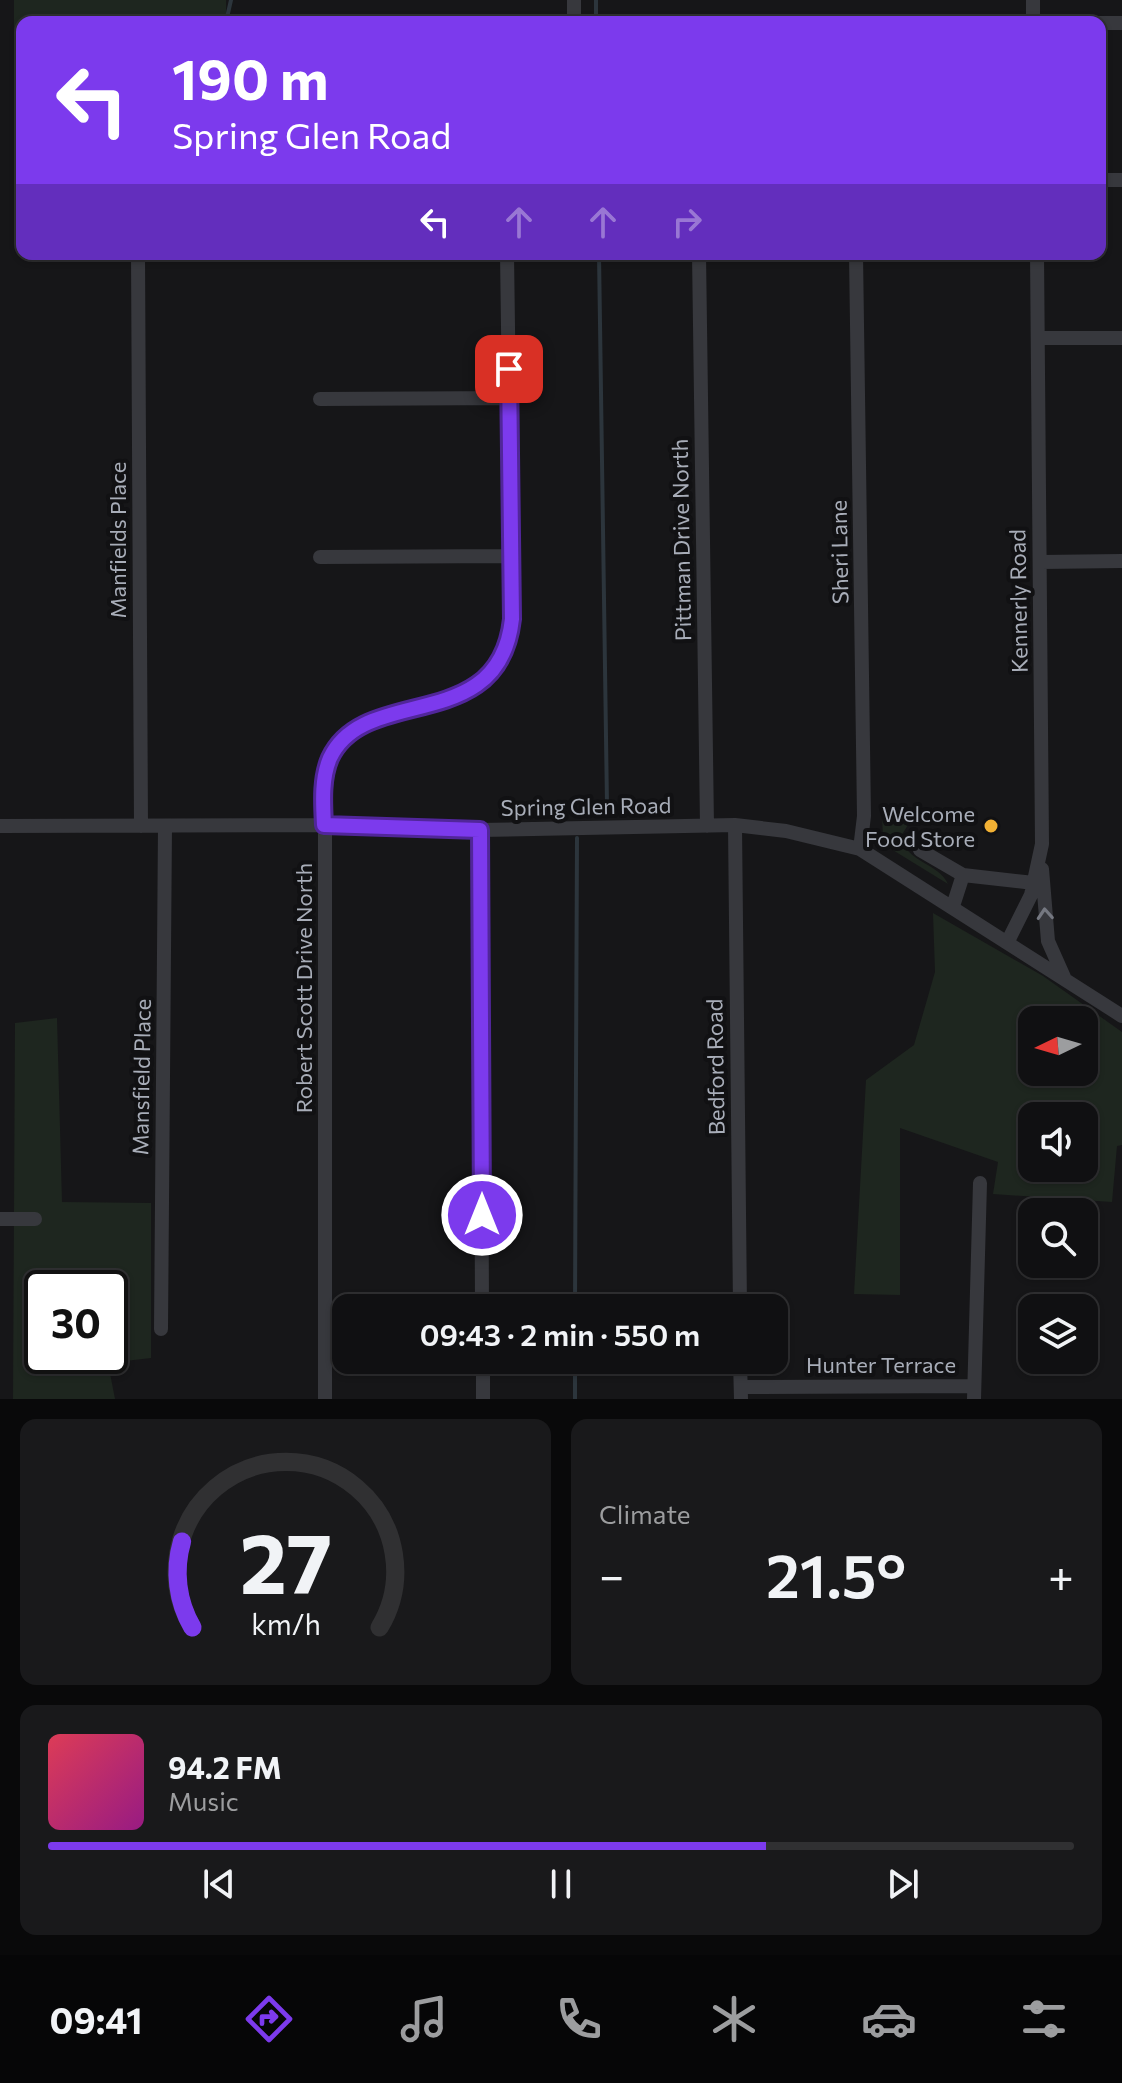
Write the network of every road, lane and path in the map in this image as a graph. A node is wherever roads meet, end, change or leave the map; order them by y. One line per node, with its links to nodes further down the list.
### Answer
1 (138, 260): 17 (street, Manfields Place)
2 (507, 260): 8 (street, Robert Scott Drive North)
3 (699, 260): 19 (street, Pittman Drive North)
4 (856, 260): 22 (street, Sheri Lane)
5 (1037, 260): 6 (street, Kennerly Road)
6 (1038, 338): 7 (street); 13 (street, Kennerly Road)
7 (1122, 338)
8 (509, 398): 9 (street); 10 (street, Robert Scott Drive North)
9 (320, 399)
10 (511, 556): 11 (street); 14 (street, Robert Scott Drive North)
11 (320, 557)
12 (1122, 561): 13 (street)
13 (1041, 562): 21 (street, Kennerly Road)
14 (324, 825): 18 (street, Spring Glen Road); 20 (street, Spring Glen Road); 39 (street, Robert Scott Drive North)
15 (735, 825): 19 (street, Spring Glen Road); 22 (street, Spring Glen Road); 34 (street, Bedford Road)
16 (0, 826): 17 (street, Spring Glen Road)
17 (141, 826): 18 (street, Spring Glen Road)
18 (165, 826): 35 (street, Mansfield Place)
19 (707, 826): 20 (street, Spring Glen Road)
20 (480, 830): 33 (street)
21 (1041, 848): 25 (street, Kennerly Road); 28 (street, one-way to 21)
22 (860, 849): 26 (street, Spring Glen Road)
23 (920, 850): 24 (street)
24 (963, 875): 25 (street); 26 (street)
25 (1034, 883): 27 (street, Kennerly Road)
26 (953, 906): 27 (street, Spring Glen Road)
27 (1008, 941): 28 (street, Spring Glen Road)
28 (1064, 977): 29 (street, Spring Glen Road)
29 (1122, 1016)
30 (980, 1183): 37 (street)
31 (0, 1219): 32 (street)
32 (35, 1219)
33 (482, 1294)
34 (740, 1294)
35 (161, 1329)
36 (483, 1374): 40 (street)
37 (974, 1392): 38 (street, Hunter Terrace)
38 (741, 1393)
39 (325, 1399)
40 (483, 1399)

